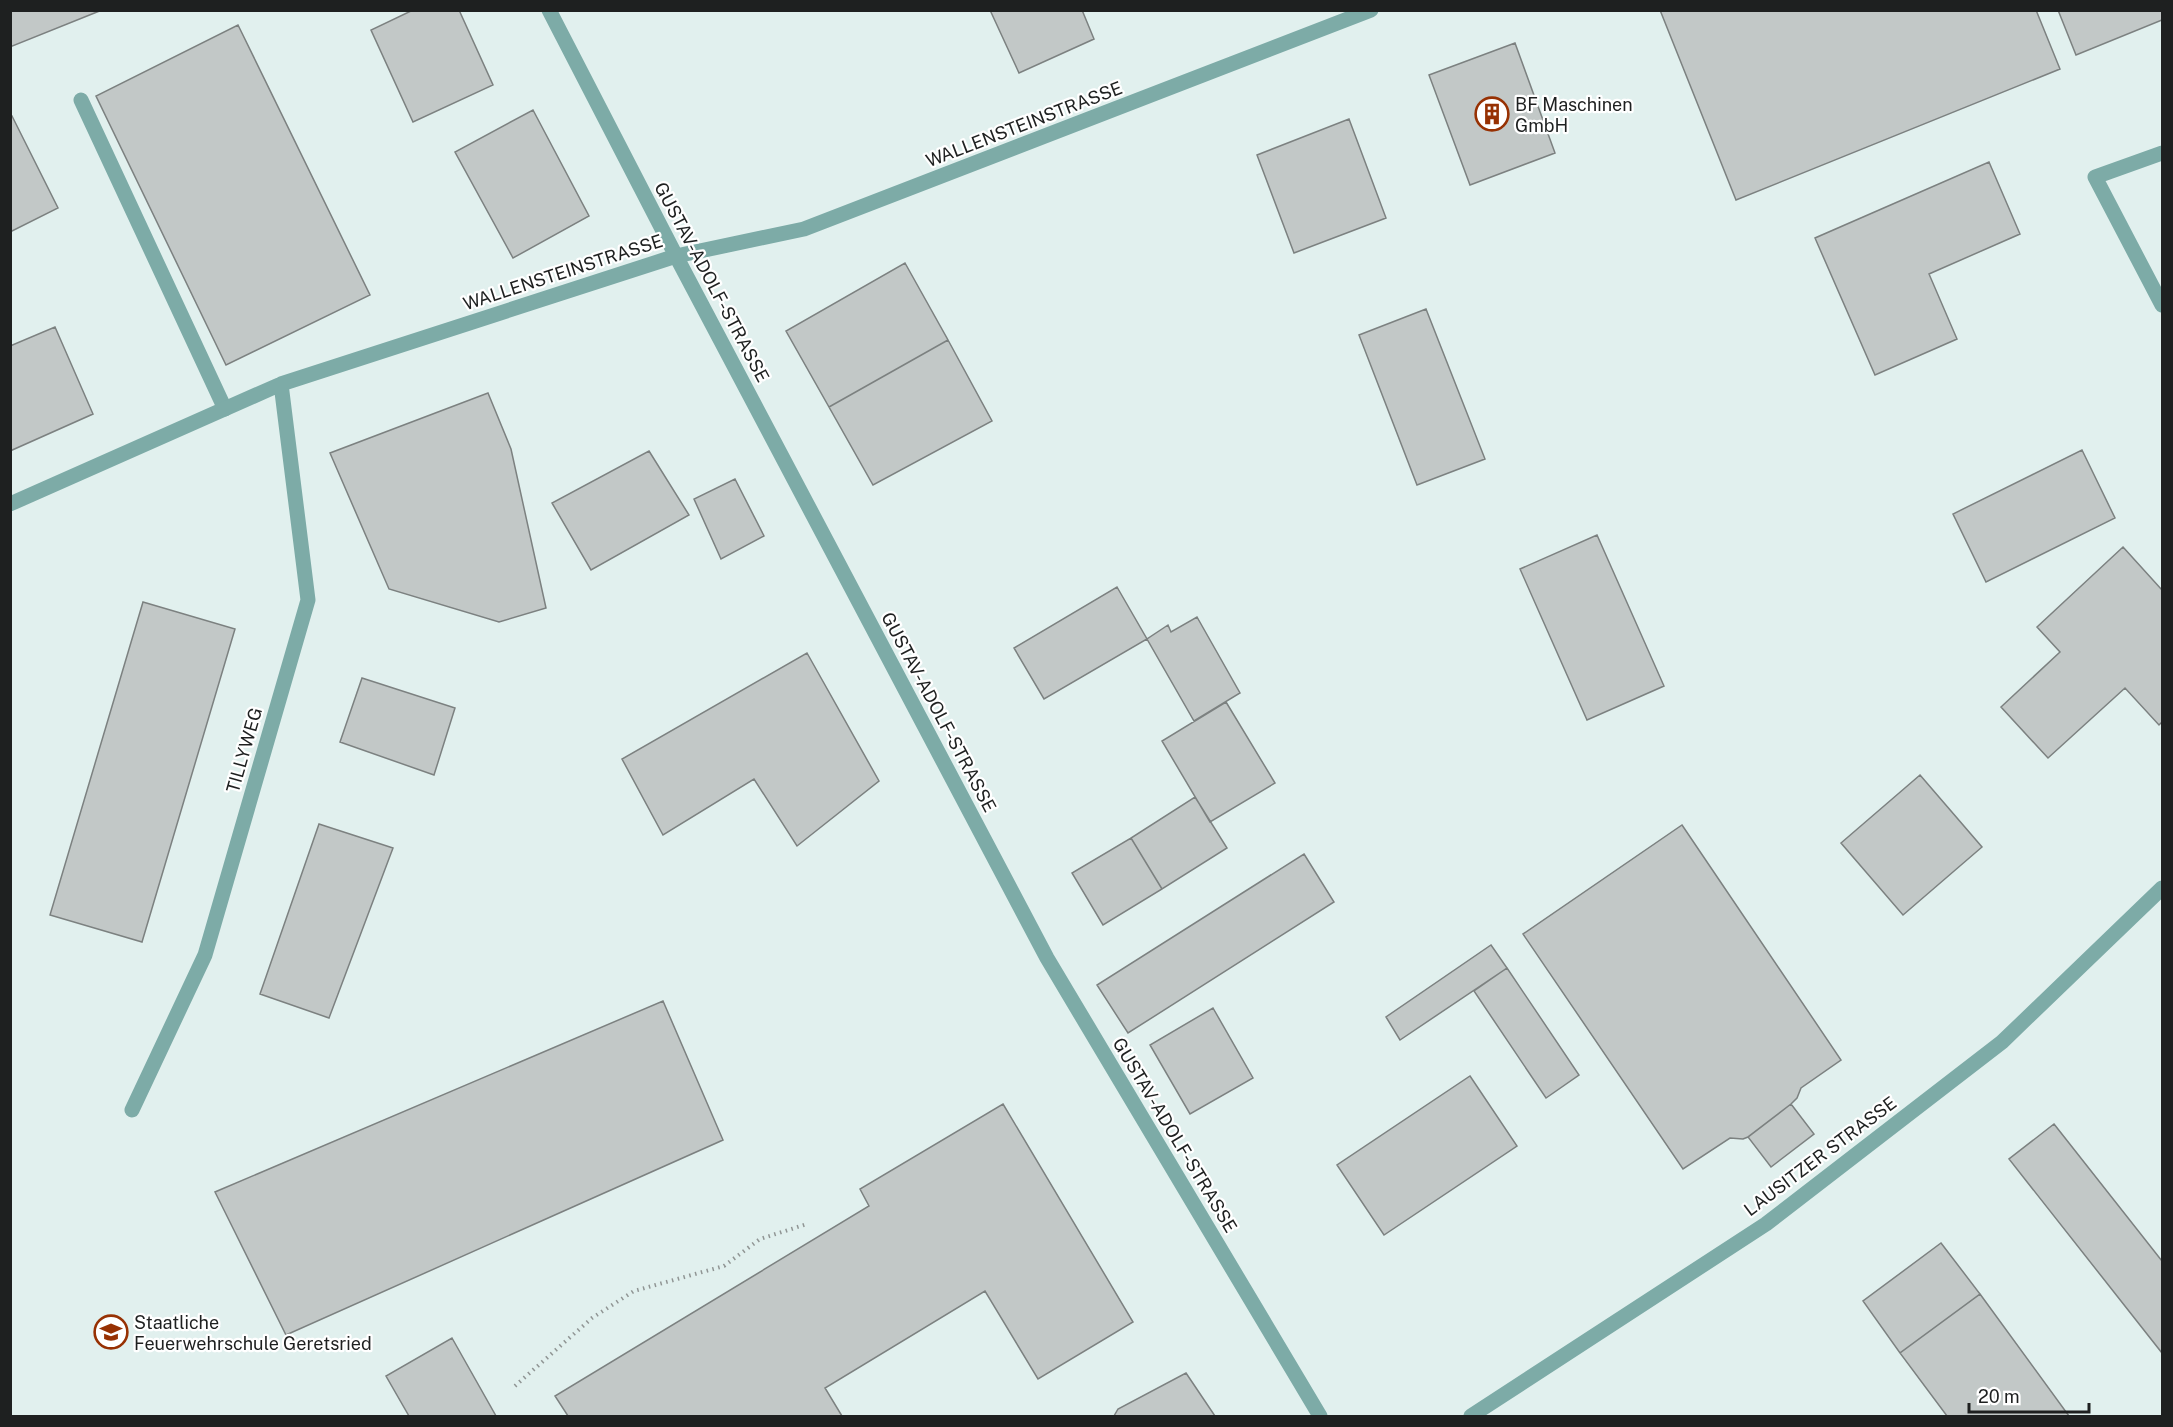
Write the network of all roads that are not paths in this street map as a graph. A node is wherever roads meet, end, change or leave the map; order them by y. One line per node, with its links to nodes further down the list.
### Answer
1 (549, 10): 5 (street, GUSTAV-ADOLF-STRASSE)
2 (1371, 10): 5 (street, WALLENSTEINSTRASSE)
3 (81, 100): 8 (street)
4 (2163, 153): 6 (street)
5 (676, 256): 7 (street, WALLENSTEINSTRASSE); 12 (street, GUSTAV-ADOLF-STRASSE)
6 (2163, 305)
7 (281, 384): 8 (street, WALLENSTEINSTRASSE); 11 (street, TILLYWEG)
8 (225, 409): 9 (street, WALLENSTEINSTRASSE)
9 (10, 504)
10 (2163, 888): 13 (street, LAUSITZER STRASSE)
11 (132, 1110)
12 (1320, 1416)
13 (1471, 1416)

